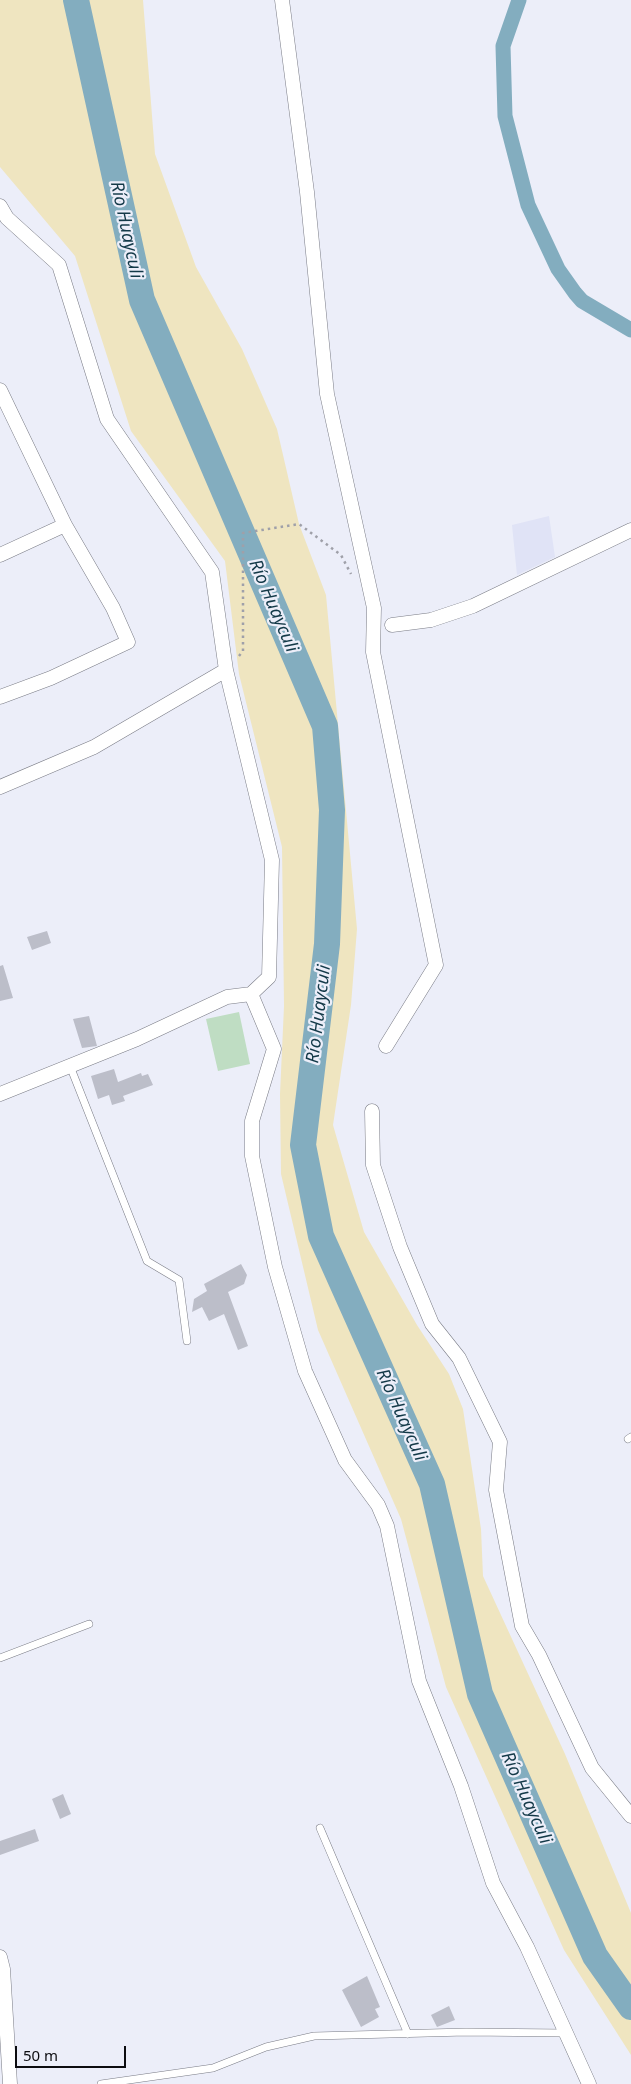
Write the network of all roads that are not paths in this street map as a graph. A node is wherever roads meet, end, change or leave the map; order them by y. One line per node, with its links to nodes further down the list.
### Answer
1 (282, 0): 12 (street)
2 (0, 206): 8 (street)
3 (0, 390): 4 (street)
4 (65, 525): 6 (street); 9 (street)
5 (631, 530): 7 (street)
6 (0, 555)
7 (392, 625)
8 (226, 670): 10 (street); 11 (street)
9 (0, 697)
10 (0, 787)
11 (251, 994): 13 (street); 22 (street)
12 (386, 1046)
13 (70, 1066): 14 (street); 16 (lane)
14 (0, 1094)
15 (372, 1111): 19 (street)
16 (186, 1341)
17 (89, 1624): 18 (lane)
18 (0, 1658)
19 (631, 1816)
20 (320, 1828): 23 (lane)
21 (0, 1957): 24 (street)
22 (565, 2032): 23 (lane); 27 (street)
23 (408, 2034): 26 (lane)
24 (4, 2069): 25 (street)
25 (10, 2084)
26 (101, 2084)
27 (588, 2084)

